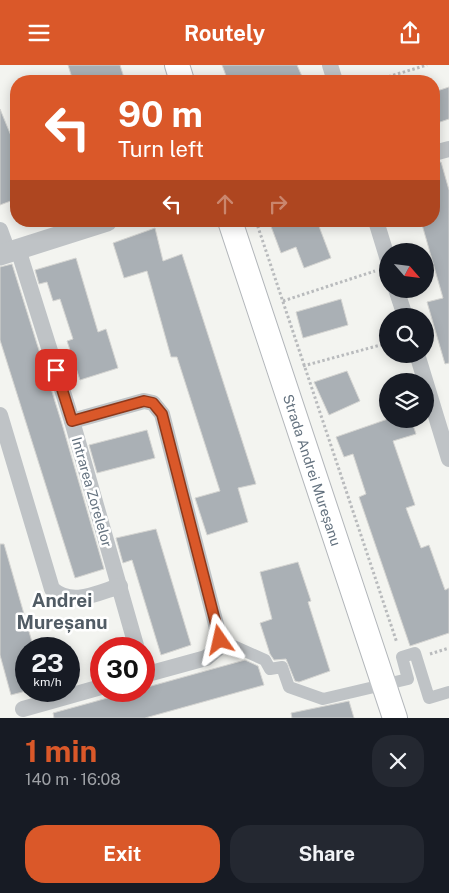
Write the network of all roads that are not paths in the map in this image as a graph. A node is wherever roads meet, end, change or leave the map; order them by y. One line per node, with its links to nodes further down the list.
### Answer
1 (88, 227): 6 (street)
2 (232, 227): 15 (main road, Strada Andrei Mureșanu)
3 (377, 227): 5 (street)
4 (0, 230): 6 (street, Intrarea Zorelelor)
5 (380, 243)
6 (9, 252): 9 (street, Intrarea Zorelelor)
7 (420, 363): 10 (street)
8 (0, 415): 11 (street)
9 (72, 421): 11 (street, Intrarea Zorelelor); 13 (street)
10 (449, 459)
11 (120, 586): 12 (street, Intrarea Zorelelor)
12 (134, 637)
13 (220, 640): 14 (street); 15 (street)
14 (155, 672)
15 (384, 686): 17 (street); 19 (main road, Strada Andrei Mureșanu)
16 (90, 690): 18 (street)
17 (449, 692)
18 (23, 709)
19 (395, 718)

